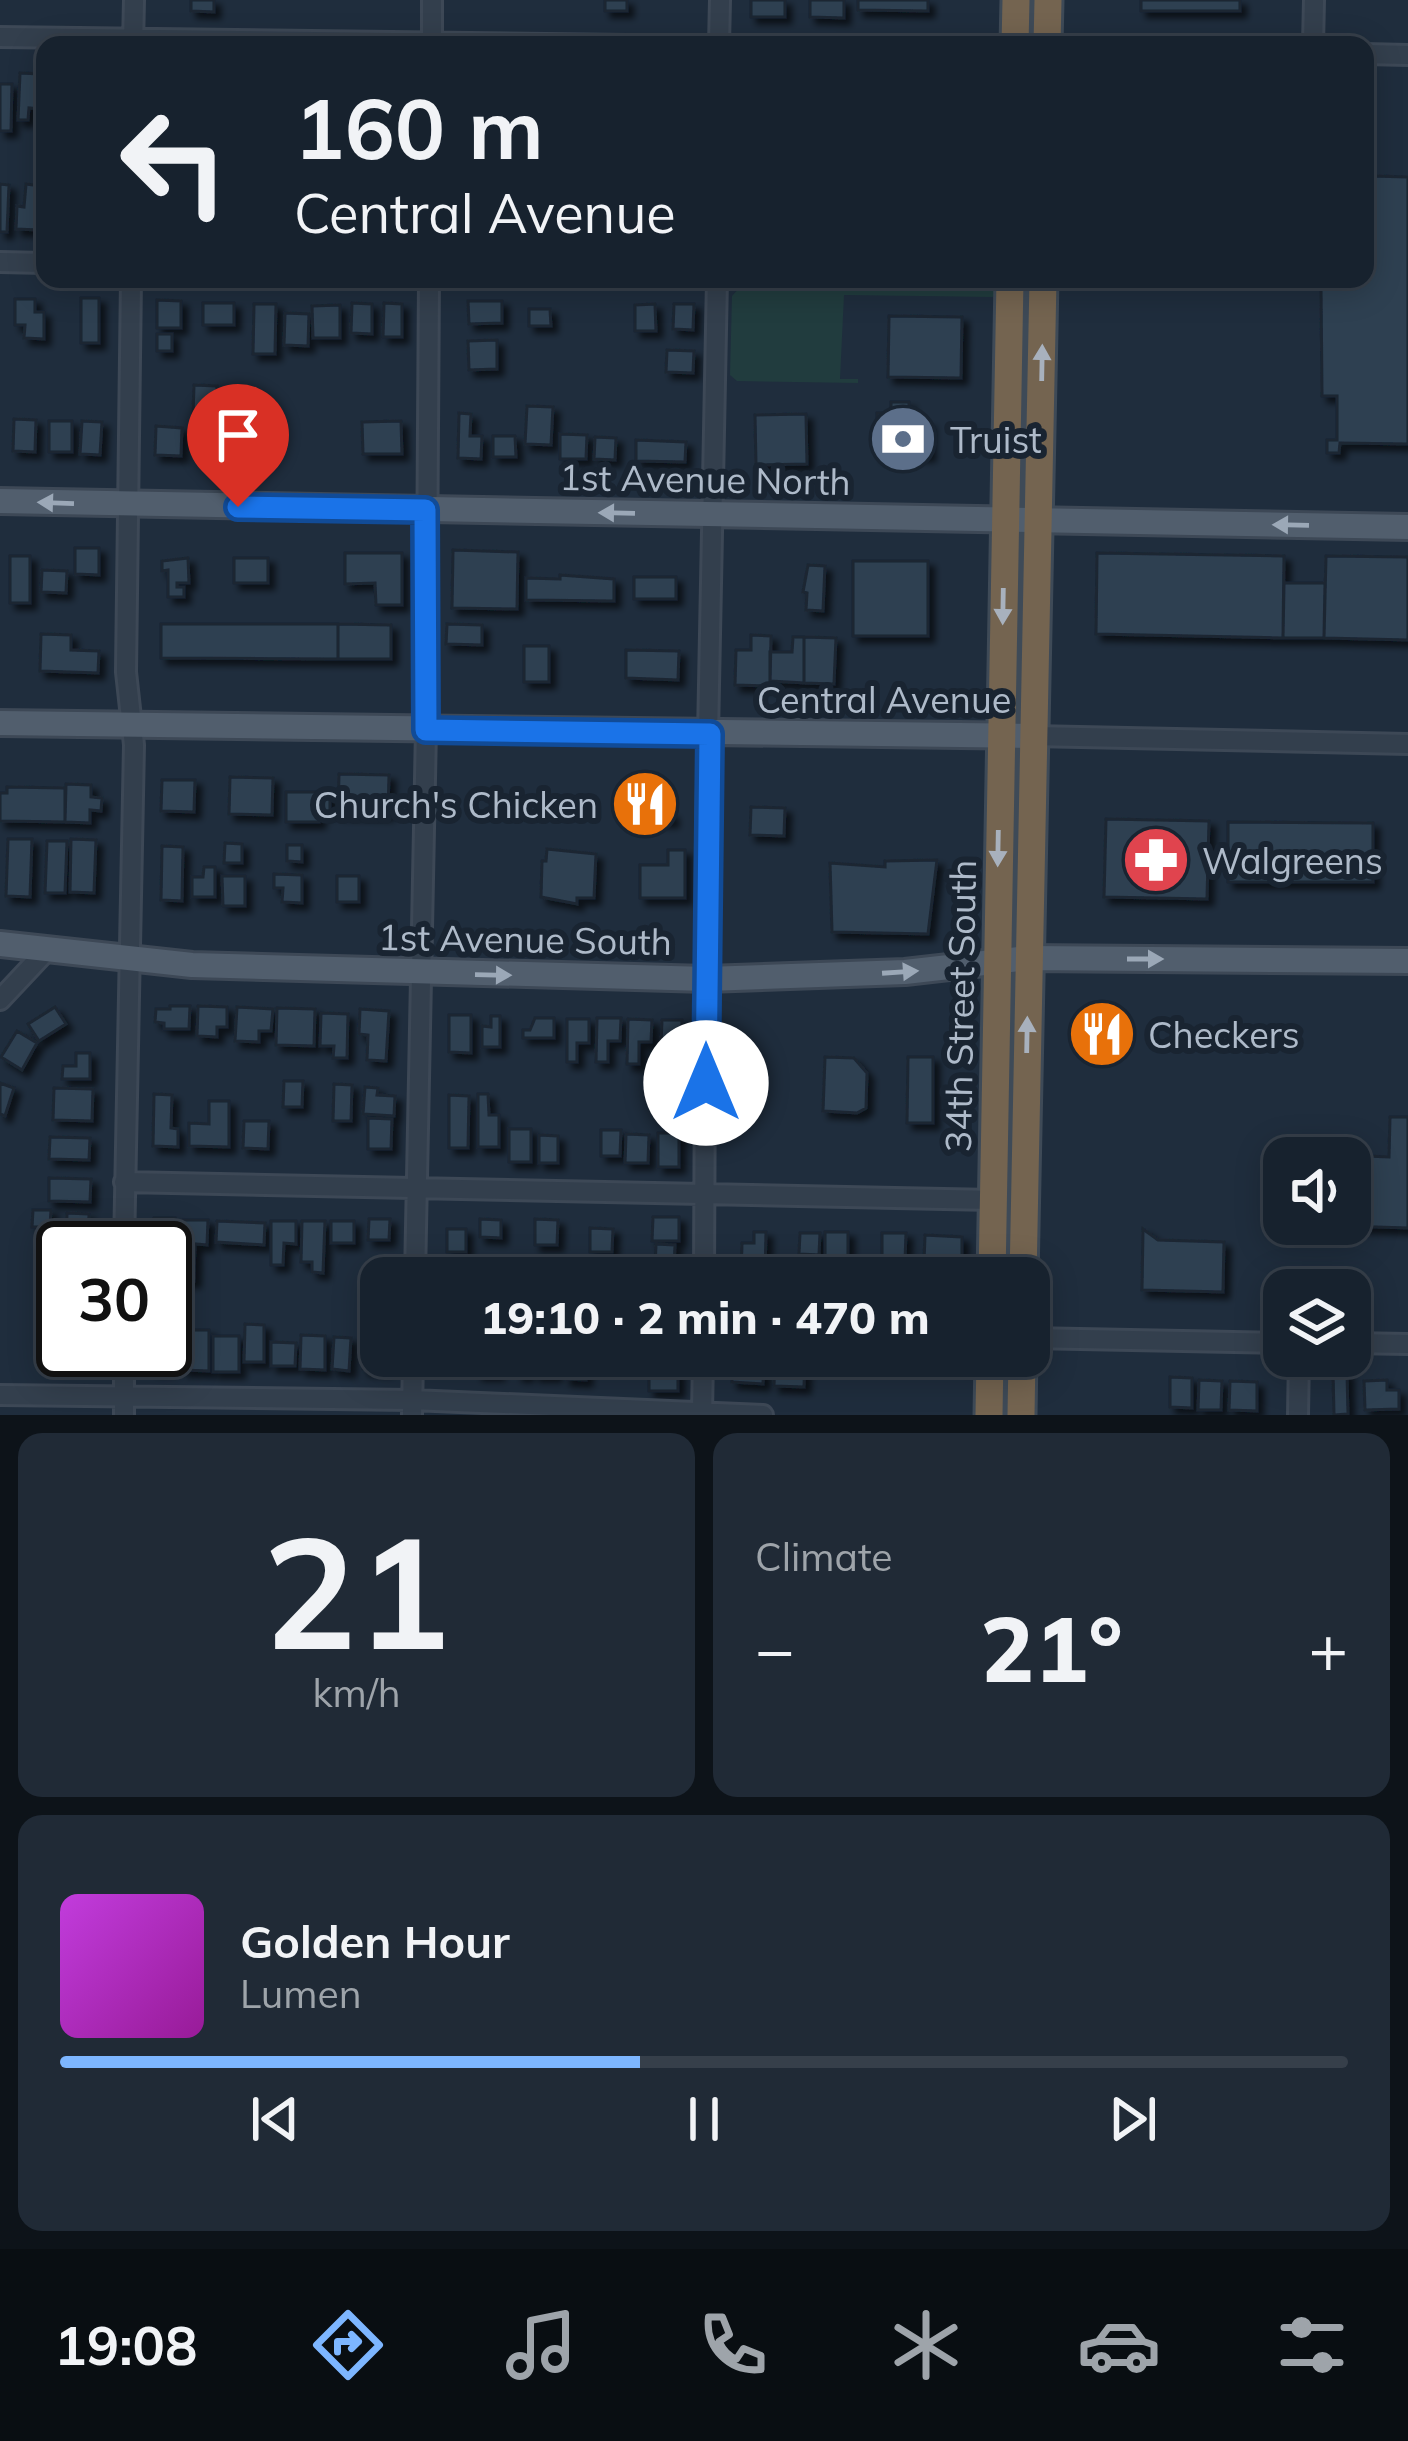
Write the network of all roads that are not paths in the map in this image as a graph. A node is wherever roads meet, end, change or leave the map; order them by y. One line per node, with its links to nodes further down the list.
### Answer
1 (134, 0): 7 (street)
2 (432, 0): 8 (street)
3 (720, 0): 9 (street)
4 (1016, 0): 10 (highway)
5 (1048, 0): 11 (highway)
6 (1314, 0): 12 (street)
7 (133, 36)
8 (432, 36)
9 (719, 36)
10 (1015, 36)
11 (1047, 36)
12 (1313, 36)
13 (0, 38): 14 (street)
14 (36, 39)
15 (1374, 54): 16 (street)
16 (1408, 55)
17 (0, 262): 18 (street)
18 (36, 263)
19 (130, 288): 25 (street)
20 (429, 288): 26 (street)
21 (717, 288): 27 (street)
22 (1010, 288): 28 (highway, 34th Street South)
23 (1038, 288): 29 (highway, 34th Street South, one-way to 23)
24 (0, 501): 25 (main road, 1st Avenue North, one-way to 24)
25 (127, 505): 26 (main road, 1st Avenue North); 32 (street)
26 (425, 510): 27 (main road, 1st Avenue North, one-way to 26); 33 (street)
27 (714, 514): 28 (main road, 1st Avenue North); 34 (street)
28 (1004, 522): 29 (main road, 1st Avenue North); 35 (highway, 34th Street South, one-way to 35)
29 (1038, 522): 30 (main road, 1st Avenue North, one-way to 29); 36 (highway, 34th Street South)
30 (1408, 527)
31 (0, 723): 32 (main road, Central Avenue)
32 (130, 725): 33 (main road, Central Avenue); 40 (street)
33 (426, 730): 34 (main road, Central Avenue); 44 (street)
34 (710, 734): 35 (main road, Central Avenue); 45 (street)
35 (1001, 735): 36 (main road, Central Avenue); 42 (highway, 34th Street South, one-way to 42)
36 (1033, 736): 37 (street, Central Avenue); 41 (highway, 34th Street South)
37 (1408, 744)
38 (0, 944): 39 (main road, 1st Avenue South)
39 (46, 951): 40 (main road, 1st Avenue South); 46 (street)
40 (131, 958): 44 (main road, 1st Avenue South); 49 (street)
41 (1028, 958): 42 (main road, 1st Avenue South); 43 (main road, 1st Avenue South, one-way to 43); 48 (highway, 34th Street South, one-way to 41)
42 (996, 961): 45 (main road, 1st Avenue South, one-way to 42); 47 (highway, 34th Street South)
43 (1408, 961)
44 (421, 973): 45 (main road, 1st Avenue South, one-way to 45); 50 (street)
45 (707, 979): 51 (street)
46 (0, 1000)
47 (994, 1069): 48 (highway); 52 (highway, 34th Street South)
48 (1025, 1151): 58 (highway, 34th Street South)
49 (124, 1182): 50 (street); 53 (street)
50 (417, 1188): 51 (street); 54 (street)
51 (705, 1194): 52 (street); 55 (street)
52 (993, 1209): 56 (highway, 34th Street South); 57 (highway)
53 (124, 1221)
54 (415, 1257)
55 (704, 1257)
56 (992, 1257)
57 (1010, 1257)
58 (1023, 1257)
59 (1050, 1338): 60 (street)
60 (1263, 1342)
61 (1371, 1343): 62 (street)
62 (1408, 1344)
63 (413, 1377): 70 (street)
64 (703, 1377): 71 (street)
65 (990, 1377): 73 (highway)
66 (1022, 1377): 74 (highway)
67 (1299, 1377): 75 (street)
68 (0, 1395): 69 (street)
69 (124, 1406): 70 (street)
70 (412, 1408): 71 (street)
71 (702, 1414): 72 (street)
72 (764, 1415)
73 (989, 1415)
74 (1021, 1415)
75 (1298, 1415)

